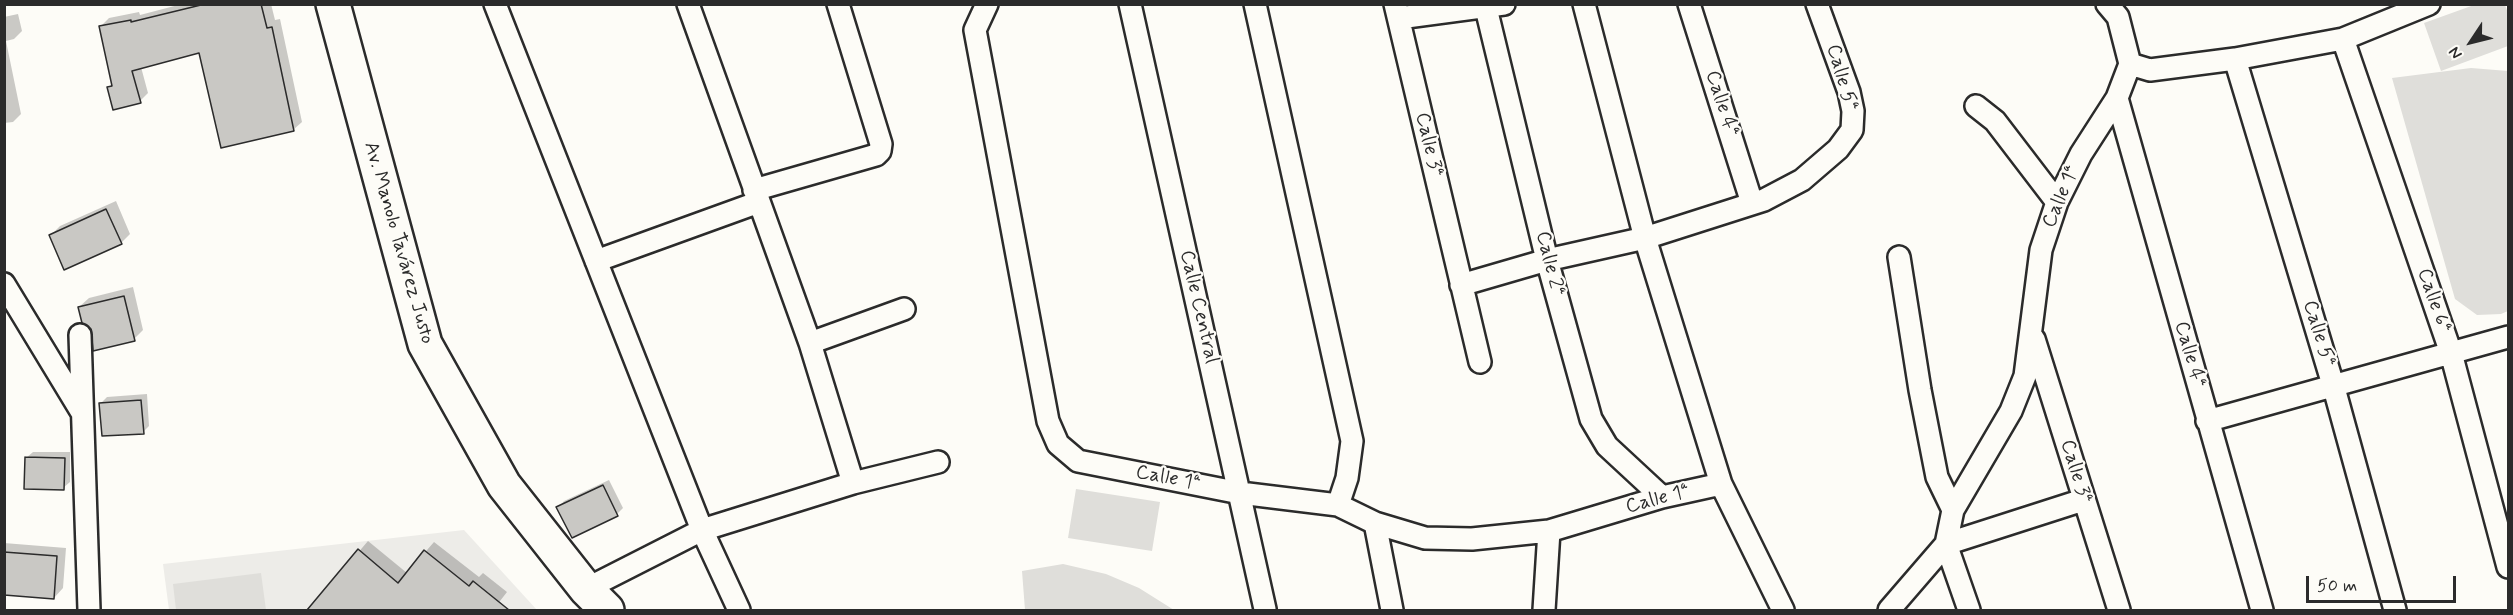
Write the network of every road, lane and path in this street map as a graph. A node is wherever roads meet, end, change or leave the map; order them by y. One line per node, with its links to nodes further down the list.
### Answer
1 (310, 4): 53 (main road, Av. Manolo Tavárez Justo)
2 (333, 4): 53 (main road, Av. Manolo Tavárez Justo)
3 (495, 4): 27 (street)
4 (688, 4): 21 (street)
5 (838, 4): 21 (street)
6 (987, 4): 43 (street, Calle 1ª)
7 (1130, 4): 43 (street, Calle Central)
8 (1255, 4): 46 (street)
9 (1584, 4): 24 (street)
10 (1689, 4): 23 (street, Calle 4ª)
11 (1817, 4): 23 (street, Calle 5ª)
12 (2107, 4): 18 (street)
13 (2429, 4): 16 (street)
14 (1492, 6): 15 (street); 26 (street, Calle 2ª)
15 (1397, 11): 29 (street, Calle 3ª)
16 (2343, 39): 17 (street); 35 (street, Calle 6ª)
17 (2235, 59): 18 (street); 37 (street, Calle 5ª)
18 (2130, 64): 19 (street, Calle 1ª)
19 (2117, 98): 22 (street, Calle 1ª); 39 (street, Calle 4ª)
20 (1976, 106): 22 (street)
21 (756, 196): 27 (street); 34 (street)
22 (2058, 202): 31 (street, Calle 1ª)
23 (1752, 203): 24 (street, Calle 5ª)
24 (1645, 238): 26 (street, Calle 5ª); 42 (street)
25 (1899, 257): 47 (street)
26 (1547, 260): 29 (street, Calle 5ª); 44 (street, Calle 2ª)
27 (596, 261): 49 (street)
28 (4, 284): 38 (street)
29 (1461, 285): 36 (street, Calle 3ª)
30 (904, 309): 34 (street)
31 (2032, 332): 45 (street, Calle 3ª); 47 (street, Calle 1ª)
32 (80, 335): 38 (street)
33 (2508, 337): 35 (street)
34 (810, 343): 41 (street)
35 (2451, 353): 37 (street); 52 (street, Calle 6ª)
36 (1480, 362)
37 (2334, 387): 39 (street); 64 (street, Calle 5ª)
38 (82, 412): 55 (street)
39 (2207, 421): 63 (street, Calle 4ª)
40 (938, 462): 41 (street)
41 (853, 483): 49 (street)
42 (1721, 484): 44 (street, Calle 1ª); 59 (street)
43 (1240, 493): 46 (street, Calle 1ª); 54 (street, Calle Central)
44 (1662, 497): 50 (street, Calle 1ª)
45 (2083, 500): 51 (street); 62 (street, Calle 3ª)
46 (1338, 505): 48 (street, Calle 1ª)
47 (1953, 510): 51 (street, Calle 1ª)
48 (1375, 523): 50 (street, Calle 1ª); 57 (street)
49 (702, 530): 53 (street); 56 (street)
50 (1549, 531): 58 (street)
51 (1946, 544): 60 (street, Calle 1ª); 61 (street)
52 (2508, 567)
53 (591, 603)
54 (1264, 609)
55 (89, 610)
56 (739, 610)
57 (1392, 610)
58 (1544, 610)
59 (1783, 610)
60 (1889, 610)
61 (1969, 610)
62 (2119, 610)
63 (2262, 610)
64 (2395, 610)

